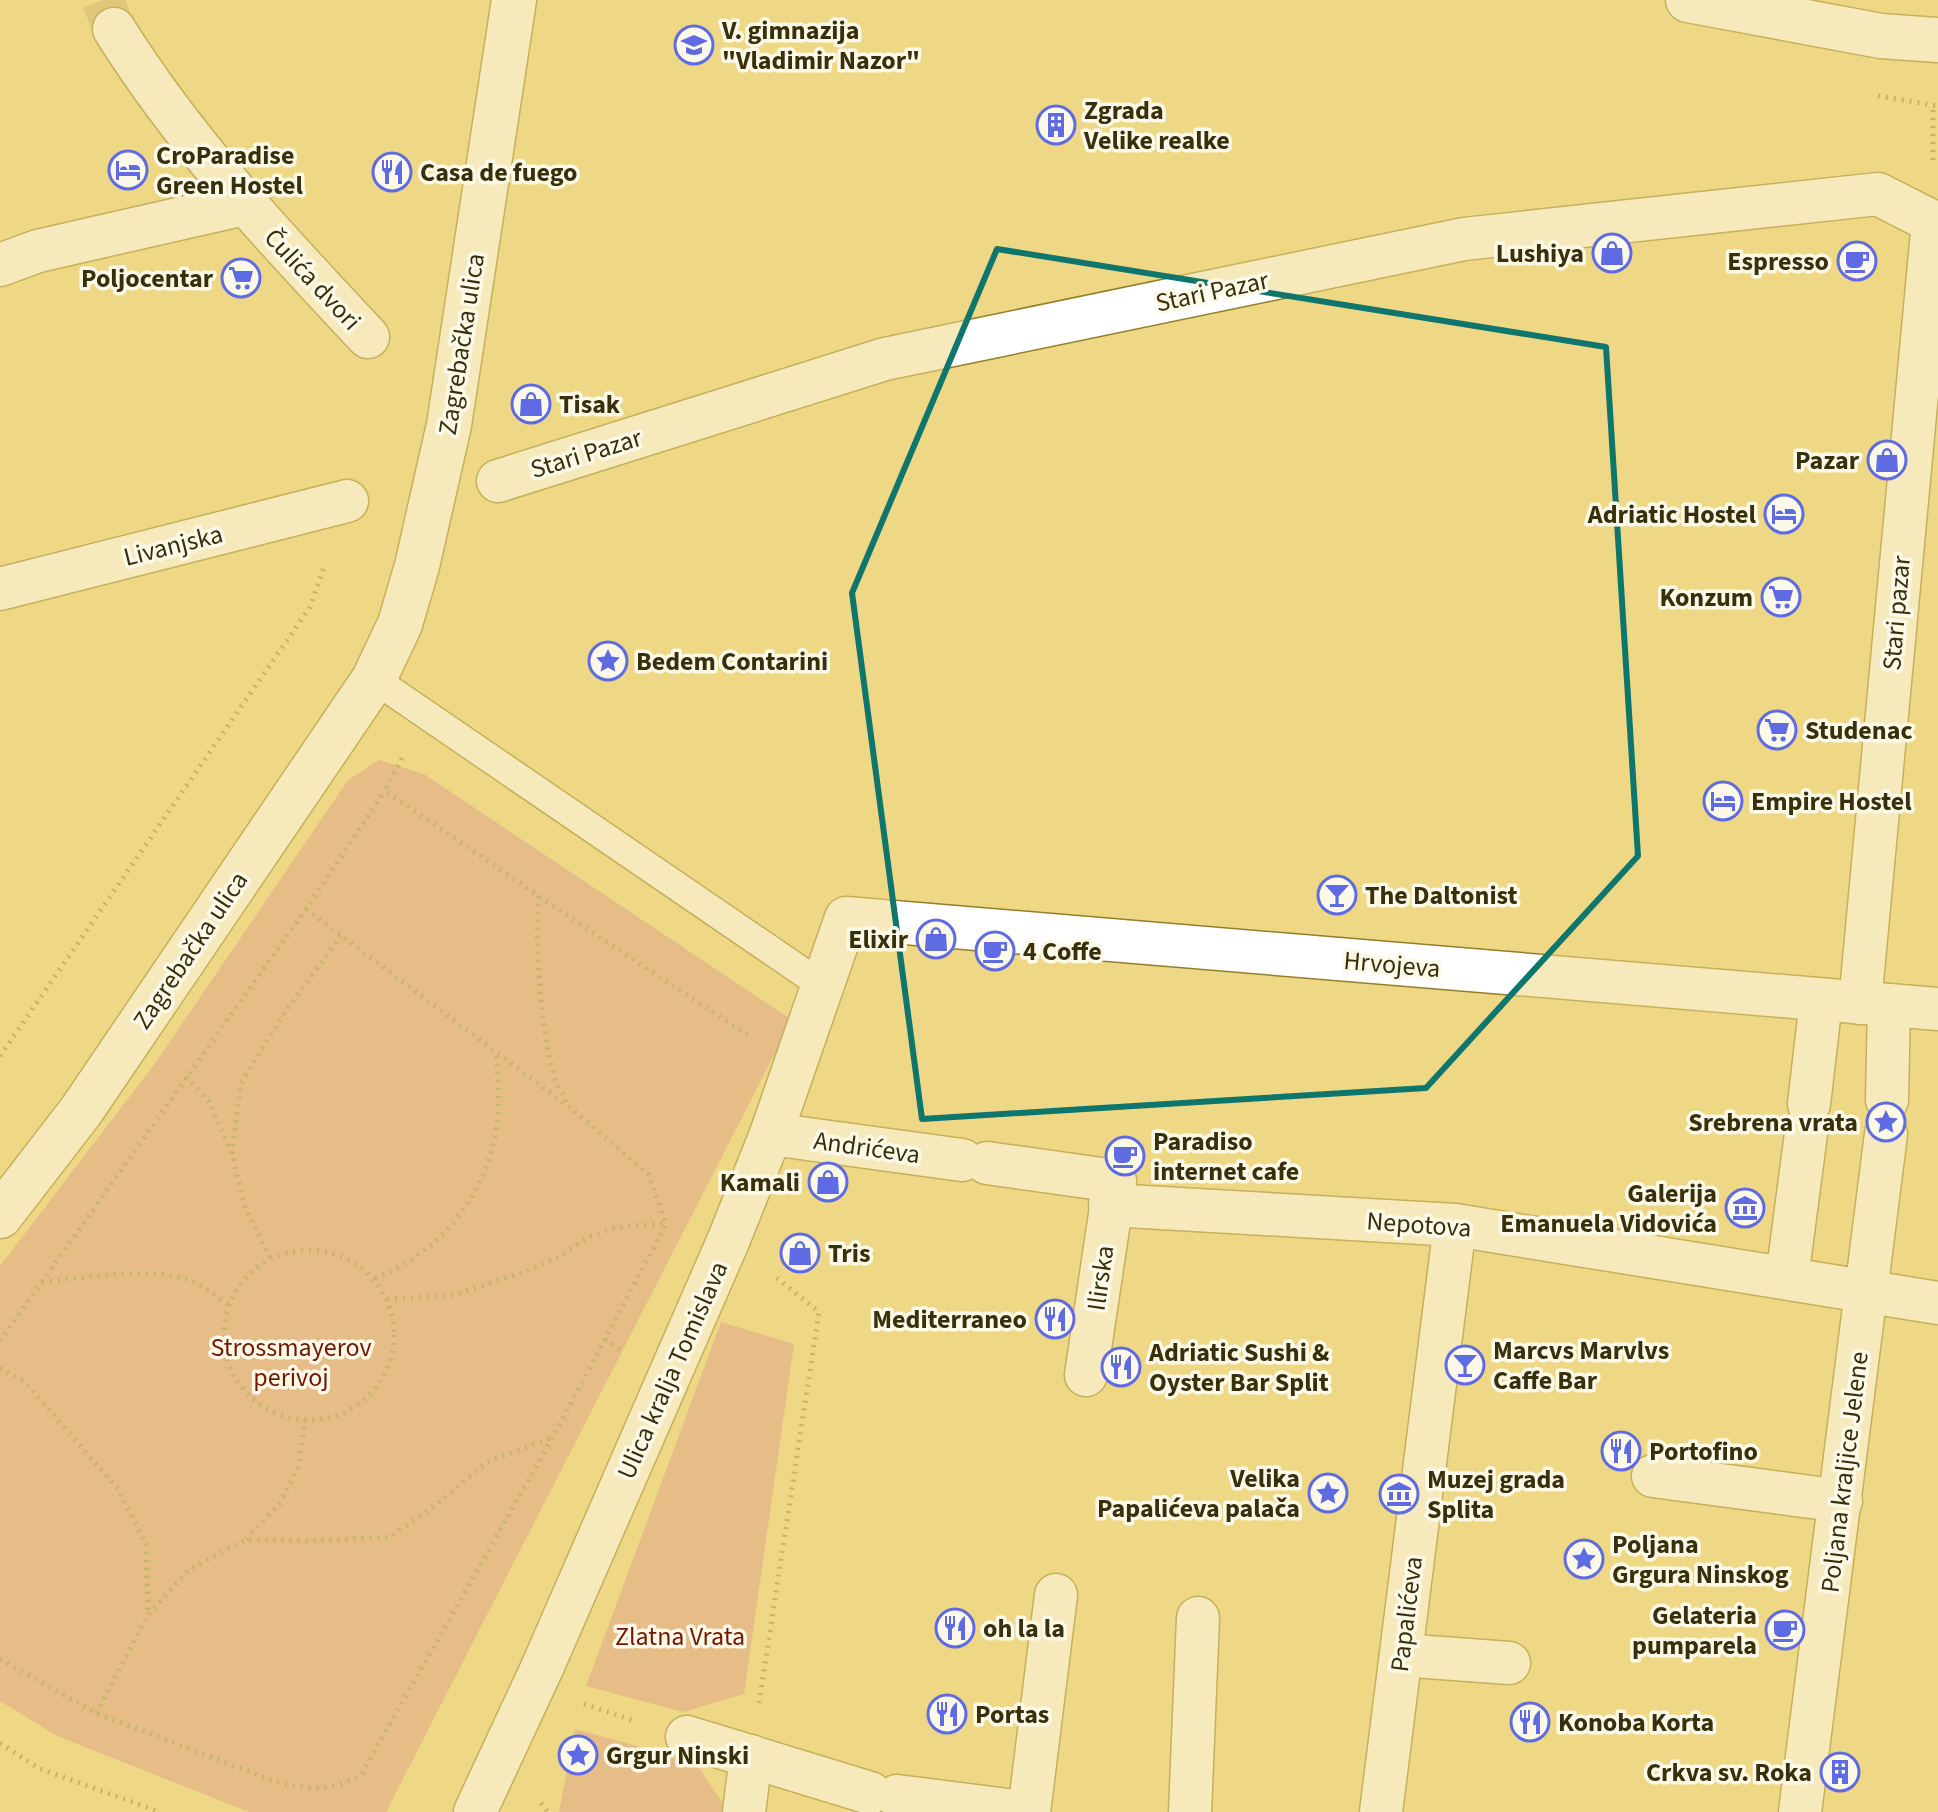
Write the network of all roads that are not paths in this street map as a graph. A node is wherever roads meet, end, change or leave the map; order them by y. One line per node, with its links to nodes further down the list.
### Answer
1 (514, 0): 13 (street, Zagrebačka ulica)
2 (1688, 0): 4 (street)
3 (114, 29): 5 (street, Čulića dvori)
4 (1938, 40)
5 (244, 204): 7 (street); 8 (street, Čulića dvori)
6 (1935, 222): 9 (street, Stari pazar); 10 (street, Stari Pazar)
7 (0, 265)
8 (368, 337)
9 (1926, 426): 16 (street, Stari pazar)
10 (498, 481)
11 (347, 501): 12 (street, Livanjska)
12 (0, 589)
13 (374, 679): 15 (lane); 20 (street, Zagrebačka ulica)
14 (846, 918): 15 (street, Ulica kralja Tomislava); 16 (street, Hrvojeva)
15 (823, 986): 18 (street, Ulica kralja Tomislava)
16 (1857, 1003): 17 (street, Hrvojeva); 22 (street); 23 (street, Poljana kraljice Jelene)
17 (1938, 1009)
18 (771, 1134): 19 (street, Andrićeva); 35 (street, Ulica kralja Tomislava)
19 (1112, 1193): 21 (street, Nepotova); 25 (street, Ilirska)
20 (0, 1216)
21 (1455, 1225): 22 (street, Nepotova); 30 (street, Papalićeva)
22 (1787, 1278): 23 (street, Nepotova)
23 (1867, 1292): 24 (street, Nepotova); 27 (street, Poljana kraljice Jelene)
24 (1938, 1303)
25 (1086, 1375)
26 (1653, 1476): 27 (street)
27 (1841, 1501): 34 (street, Poljana kraljice Jelene)
28 (1056, 1595): 38 (street)
29 (1198, 1618): 39 (street)
30 (1401, 1655): 31 (street); 40 (street, Papalićeva)
31 (1509, 1663)
32 (687, 1737): 33 (street)
33 (751, 1756): 36 (street); 37 (street)
34 (1800, 1811)
35 (475, 1812)
36 (744, 1812)
37 (1023, 1812)
38 (1029, 1812)
39 (1190, 1812)
40 (1381, 1812)

